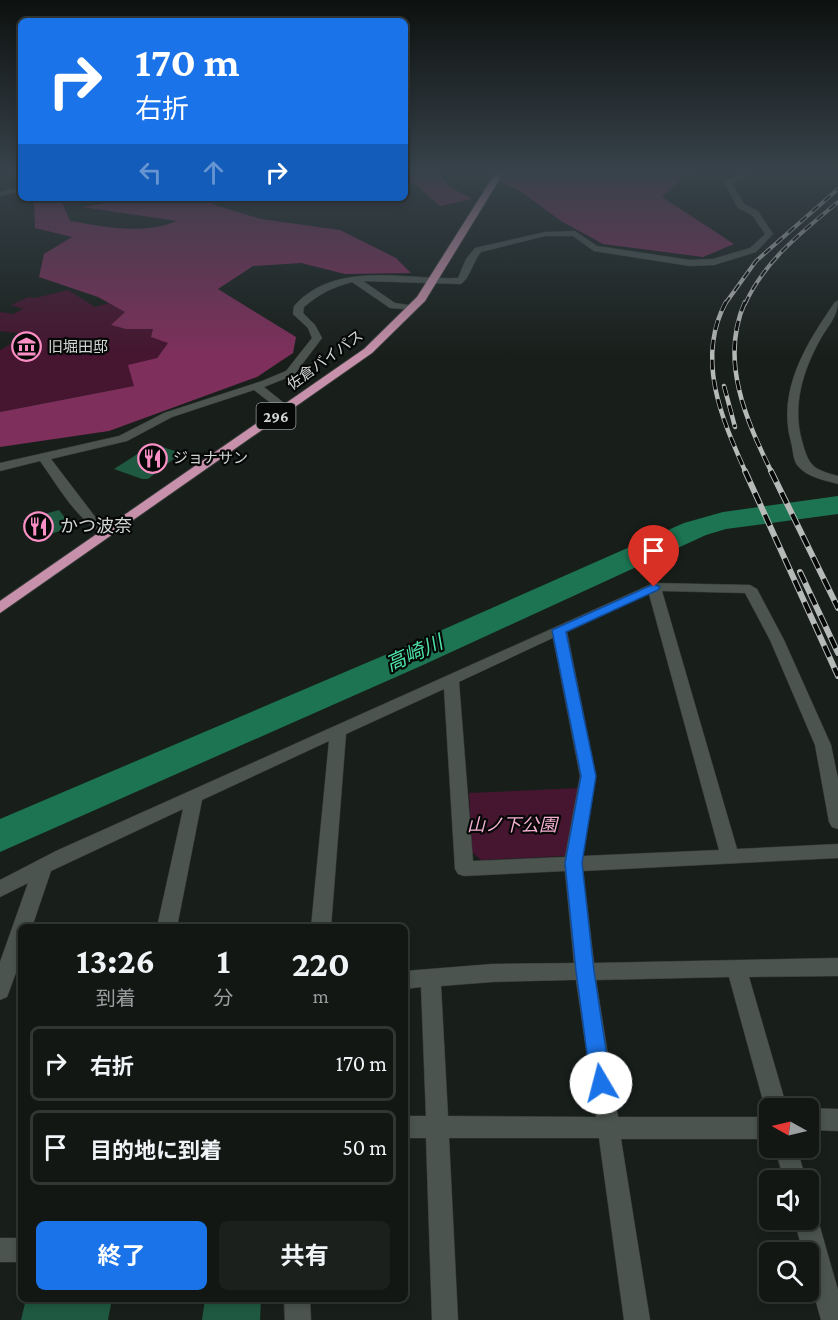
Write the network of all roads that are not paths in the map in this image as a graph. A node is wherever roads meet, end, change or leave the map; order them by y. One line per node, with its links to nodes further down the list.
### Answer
1 (463, 234): 6 (highway, 佐倉バイパス / 296)
2 (550, 234): 6 (street)
3 (576, 234): 4 (street)
4 (770, 234)
5 (355, 280): 6 (street); 8 (street); 9 (street)
6 (435, 280): 8 (highway, 佐倉バイパス / 296)
7 (838, 304): 13 (street)
8 (413, 308): 10 (highway, 佐倉バイパス / 296)
9 (257, 387): 10 (street); 11 (street)
10 (285, 409): 14 (highway, 佐倉バイパス / 296)
11 (44, 458): 12 (street); 14 (street)
12 (0, 467)
13 (836, 479)
14 (112, 531): 16 (highway, 佐倉バイパス / 296)
15 (654, 587): 17 (street); 21 (street); 23 (street)
16 (0, 608)
17 (559, 630): 18 (street); 24 (street)
18 (451, 680): 19 (street); 24 (street)
19 (338, 731): 20 (street); 29 (street)
20 (194, 796): 25 (street); 28 (street)
21 (838, 822)
22 (838, 850): 23 (street)
23 (729, 854): 24 (street)
24 (573, 863): 33 (street)
25 (43, 866): 26 (street); 27 (street)
26 (0, 889)
27 (23, 924)
28 (168, 924)
29 (321, 924)
30 (18, 939): 36 (street)
31 (838, 967): 32 (street)
32 (737, 969): 33 (street); 37 (street)
33 (585, 971): 34 (street); 42 (street)
34 (431, 978): 35 (street); 41 (street)
35 (408, 980)
36 (0, 991)
37 (773, 1098)
38 (819, 1119): 39 (street)
39 (838, 1120)
40 (408, 1127): 41 (street)
41 (437, 1127): 42 (street); 49 (street)
42 (607, 1127): 43 (street); 50 (street)
43 (759, 1128)
44 (809, 1230): 51 (street)
45 (0, 1250): 46 (street)
46 (18, 1250)
47 (297, 1302): 48 (street)
48 (298, 1320)
49 (445, 1320)
50 (638, 1320)
51 (834, 1320)

